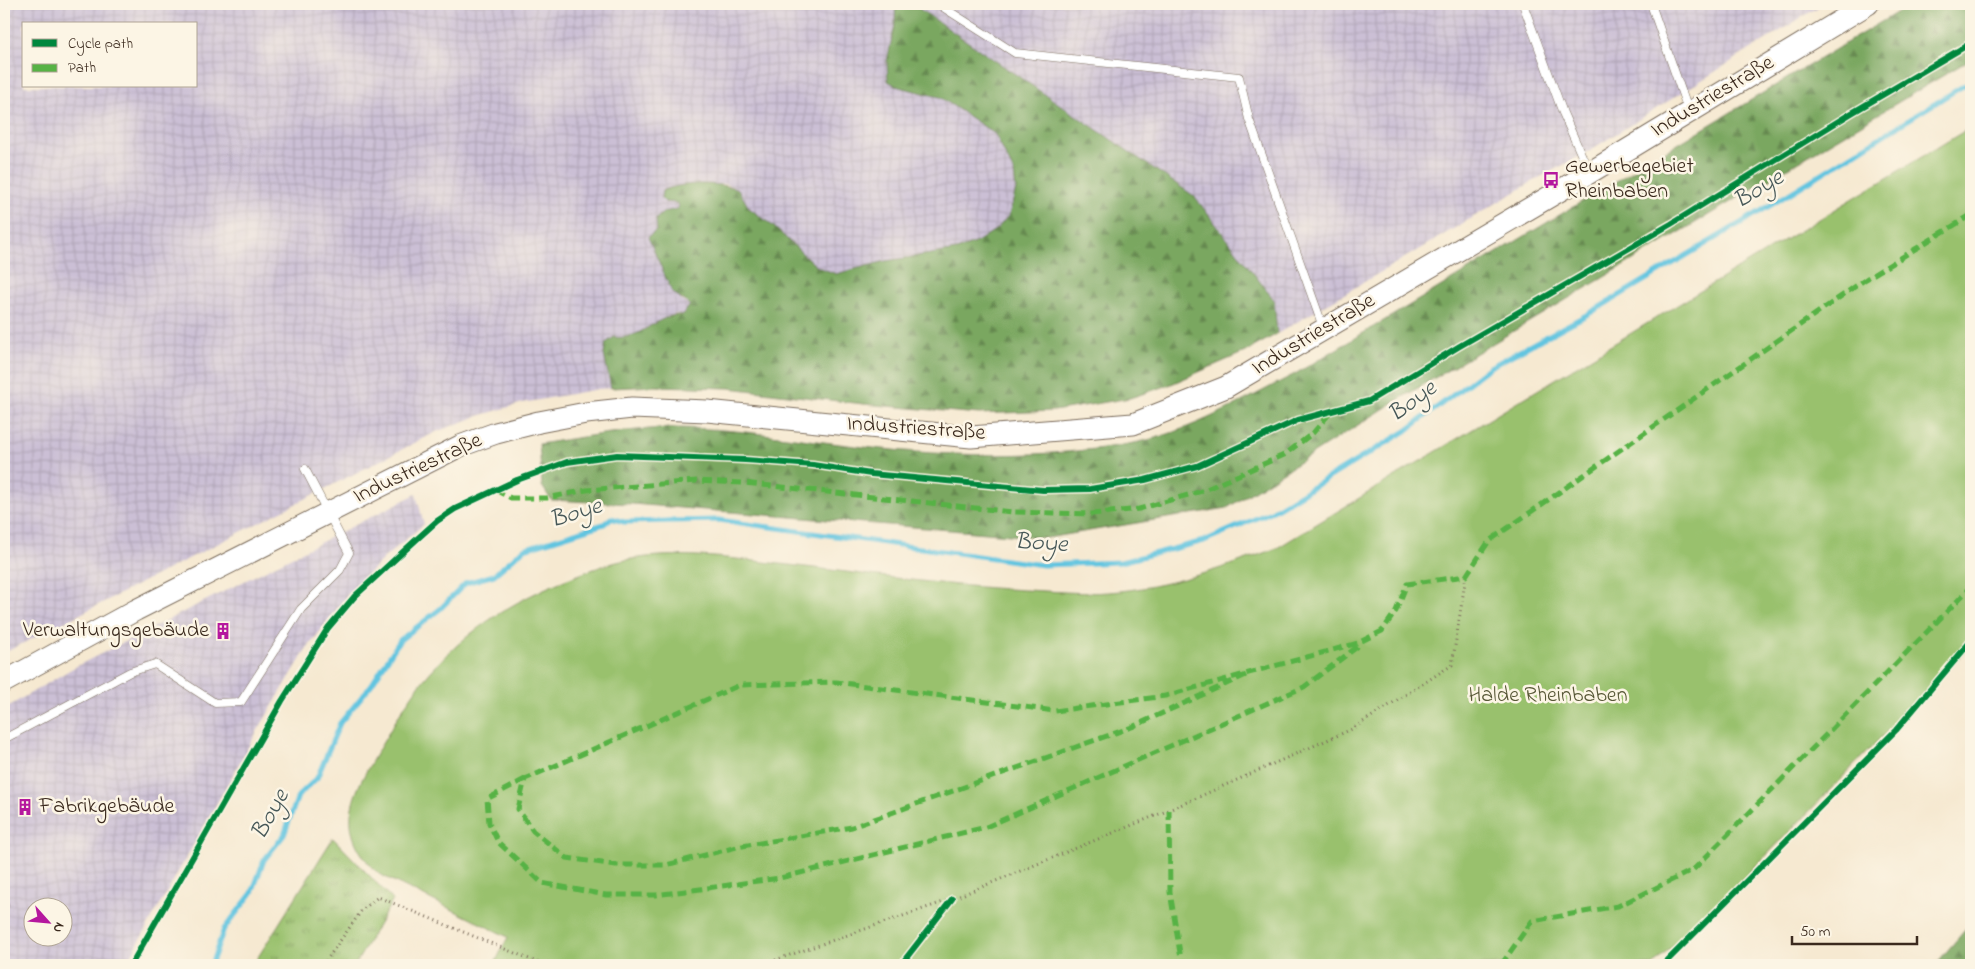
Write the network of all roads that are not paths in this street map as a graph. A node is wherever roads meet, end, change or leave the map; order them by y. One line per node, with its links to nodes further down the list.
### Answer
1 (938, 4): 7 (lane)
2 (1523, 4): 6 (lane)
3 (1652, 4): 5 (lane)
4 (1868, 4): 5 (street, Industriestraße)
5 (1689, 112): 6 (street, Industriestraße)
6 (1589, 172): 7 (street, Industriestraße)
7 (1324, 329): 9 (street, Industriestraße)
8 (306, 469): 9 (lane)
9 (329, 512): 10 (street, Industriestraße); 11 (lane)
10 (4, 682)
11 (4, 739)

